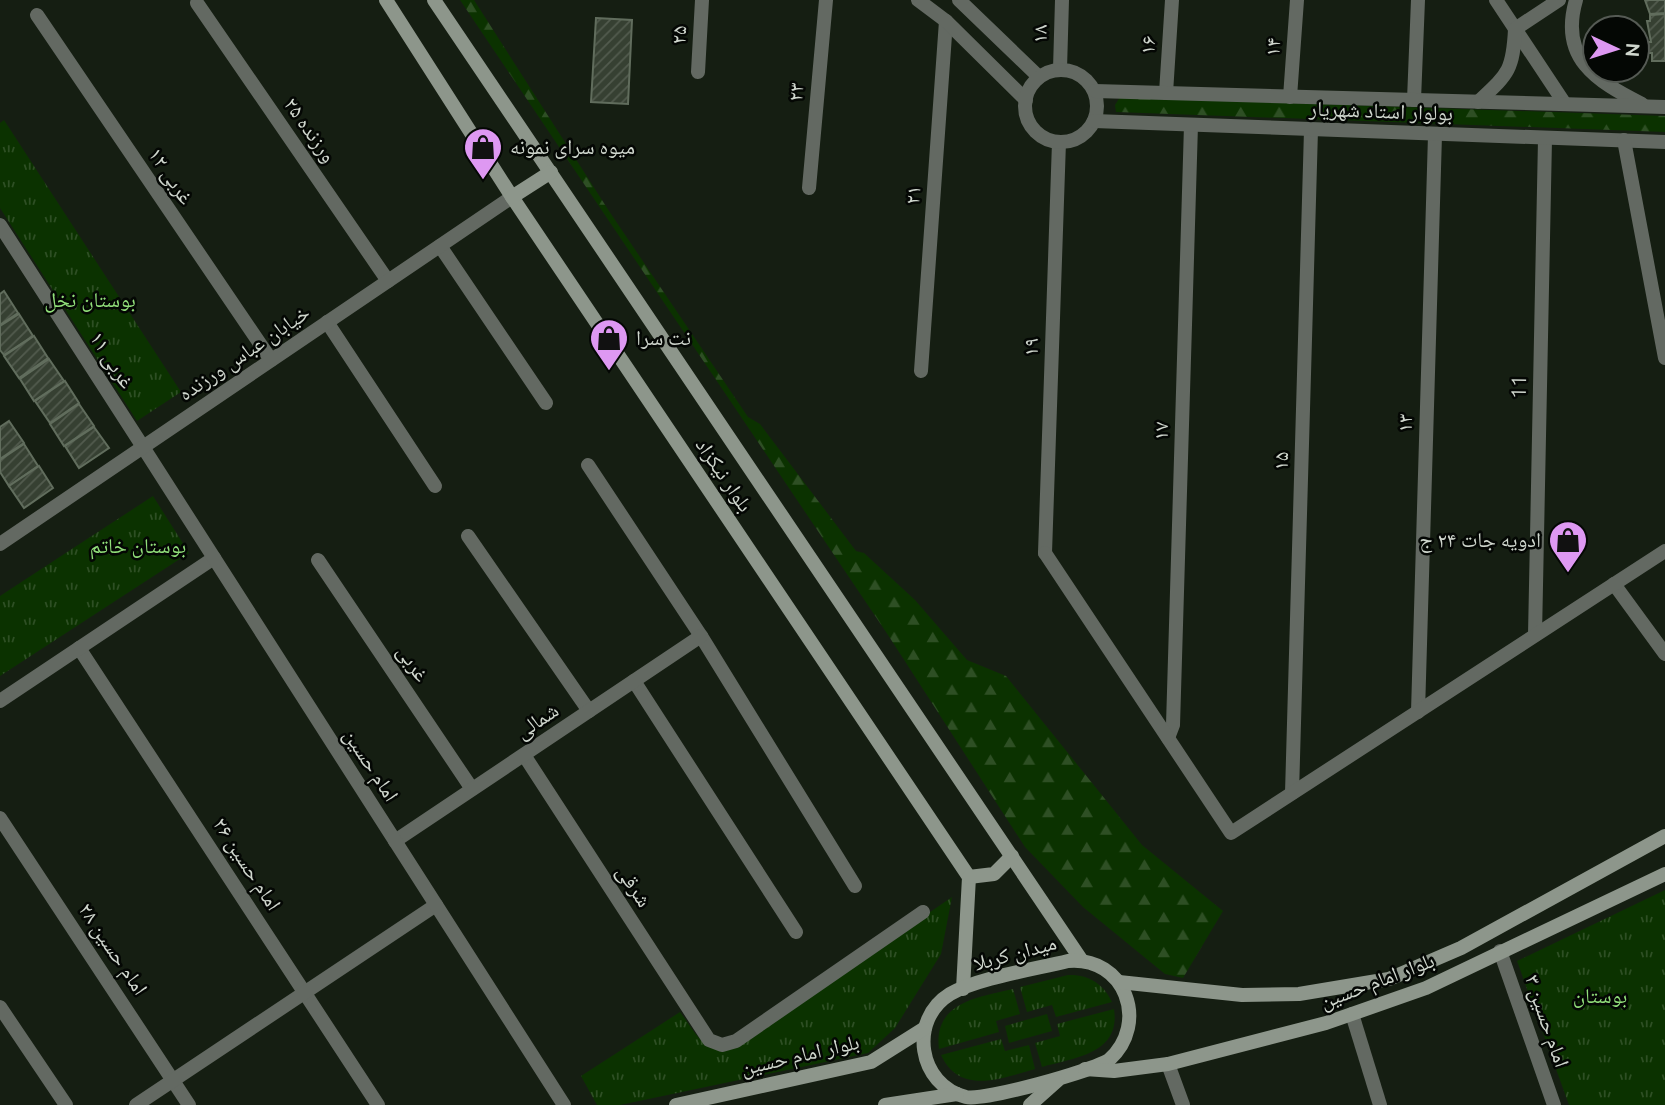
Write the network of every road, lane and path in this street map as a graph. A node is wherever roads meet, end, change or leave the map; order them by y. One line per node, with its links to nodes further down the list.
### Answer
1 (386, 0): 40 (main road, بلوار نیکزاد)
2 (434, 0): 38 (main road, بلوار نیکزاد)
3 (702, 0): 19 (street, ۲۵)
4 (826, 0): 39 (street, ۲۳)
5 (918, 0): 16 (street)
6 (959, 0): 20 (street)
7 (1062, 0): 18 (street, ۱۸)
8 (1172, 0): 22 (street, ۱۶)
9 (1297, 0): 23 (street, ۱۴)
10 (1418, 0): 25 (street)
11 (1496, 0): 17 (street)
12 (1559, 0): 17 (street)
13 (1576, 0): 28 (street)
14 (197, 3): 43 (street, ورزنده ۲۵)
15 (37, 15): 46 (street, غربی ۱۲)
16 (946, 21): 24 (street); 47 (street, ۲۱)
17 (1515, 29): 26 (street); 27 (street)
18 (1060, 69): 20 (street); 21 (street)
19 (698, 72)
20 (1039, 77): 24 (street)
21 (1095, 91): 22 (street, بولوار استاد شهریار); 30 (street)
22 (1166, 93): 23 (street, بولوار استاد شهریار)
23 (1290, 97): 25 (street, بولوار استاد شهریار)
24 (1026, 100): 36 (street)
25 (1414, 100): 26 (street, بولوار استاد شهریار)
26 (1478, 102): 27 (street, بولوار استاد شهریار)
27 (1565, 104): 28 (street, بولوار استاد شهریار)
28 (1647, 107): 29 (street, بولوار استاد شهریار)
29 (1665, 107)
30 (1094, 121): 31 (street, بولوار استاد شهریار); 36 (street)
31 (1191, 125): 32 (street, بولوار استاد شهریار); 66 (street, ۱۷)
32 (1311, 130): 33 (street, بولوار استاد شهریار); 69 (street, ۱۵)
33 (1435, 135): 34 (street, بولوار استاد شهریار); 65 (street, ۱۳)
34 (1545, 139): 35 (street, بولوار استاد شهریار); 58 (street, 11)
35 (1624, 140): 37 (street, بولوار استاد شهریار); 45 (street)
36 (1059, 142): 66 (street, ۱۹)
37 (1665, 142)
38 (551, 172): 40 (main road); 73 (main road, بلوار نیکزاد)
39 (808, 188)
40 (512, 197): 42 (street, خیابان عباس ورزنده); 75 (main road, بلوار نیکزاد)
41 (0, 225): 49 (street, غربی ۱۱)
42 (440, 246): 43 (street, خیابان عباس ورزنده); 48 (street)
43 (388, 281): 44 (street, خیابان عباس ورزنده)
44 (327, 322): 46 (street, خیابان عباس ورزنده); 51 (street)
45 (1665, 358)
46 (271, 360): 49 (street, خیابان عباس ورزنده)
47 (921, 371)
48 (546, 403)
49 (144, 447): 53 (street, خیابان عباس ورزنده); 55 (street, امام حسین)
50 (588, 465): 59 (street)
51 (435, 486)
52 (468, 536): 64 (street)
53 (2, 539)
54 (1665, 551): 57 (street)
55 (215, 558): 60 (street); 72 (street, امام حسین)
56 (318, 559): 68 (street, غربی)
57 (1614, 584): 58 (street); 61 (street)
58 (1535, 635): 65 (street)
59 (701, 636): 62 (street, شمالی); 76 (street)
60 (79, 648): 63 (street); 84 (street, امام حسین ۲۶)
61 (1665, 654)
62 (634, 681): 64 (street, شمالی); 79 (street)
63 (0, 701)
64 (589, 712): 67 (street, شمالی)
65 (1418, 712): 69 (street)
66 (1168, 738): 69 (street)
67 (524, 755): 68 (street, شمالی); 78 (street, شرقی)
68 (472, 789): 72 (street, شمالی)
69 (1292, 793)
70 (0, 818): 91 (street, امام حسین ۲۸)
71 (1665, 836): 82 (main road, بلوار امام حسین)
72 (395, 841): 77 (street, امام حسین)
73 (1012, 856): 75 (main road); 81 (main road, بلوار نیکزاد)
74 (1665, 874): 80 (main road, بلوار امام حسین)
75 (969, 877): 83 (main road)
76 (855, 886)
77 (436, 905): 84 (street); 98 (street, امام حسین)
78 (923, 912)
79 (796, 932)
80 (1500, 951): 86 (main road, بلوار امام حسین); 104 (street, امام حسین ۳)
81 (1083, 961): 82 (main road, میدان کربلا); 83 (main road, میدان کربلا)
82 (1119, 982): 89 (main road)
83 (963, 989): 87 (main road, میدان کربلا)
84 (306, 992): 91 (street); 97 (street, امام حسین ۲۶)
85 (0, 1007): 94 (street)
86 (1352, 1014): 88 (main road, بلوار امام حسین); 103 (street)
87 (925, 1028): 92 (main road); 99 (main road, بلوار امام حسین)
88 (1168, 1064): 89 (main road, بلوار امام حسین); 102 (street)
89 (1085, 1069): 90 (main road)
90 (1065, 1075): 93 (main road); 101 (main road)
91 (174, 1080): 95 (street); 96 (street, امام حسین ۲۸)
92 (957, 1094): 93 (main road); 100 (main road)
93 (981, 1101)
94 (66, 1105)
95 (136, 1105)
96 (189, 1105)
97 (378, 1105)
98 (564, 1105)
99 (676, 1105)
100 (885, 1105)
101 (1030, 1105)
102 (1183, 1105)
103 (1380, 1105)
104 (1553, 1105)

